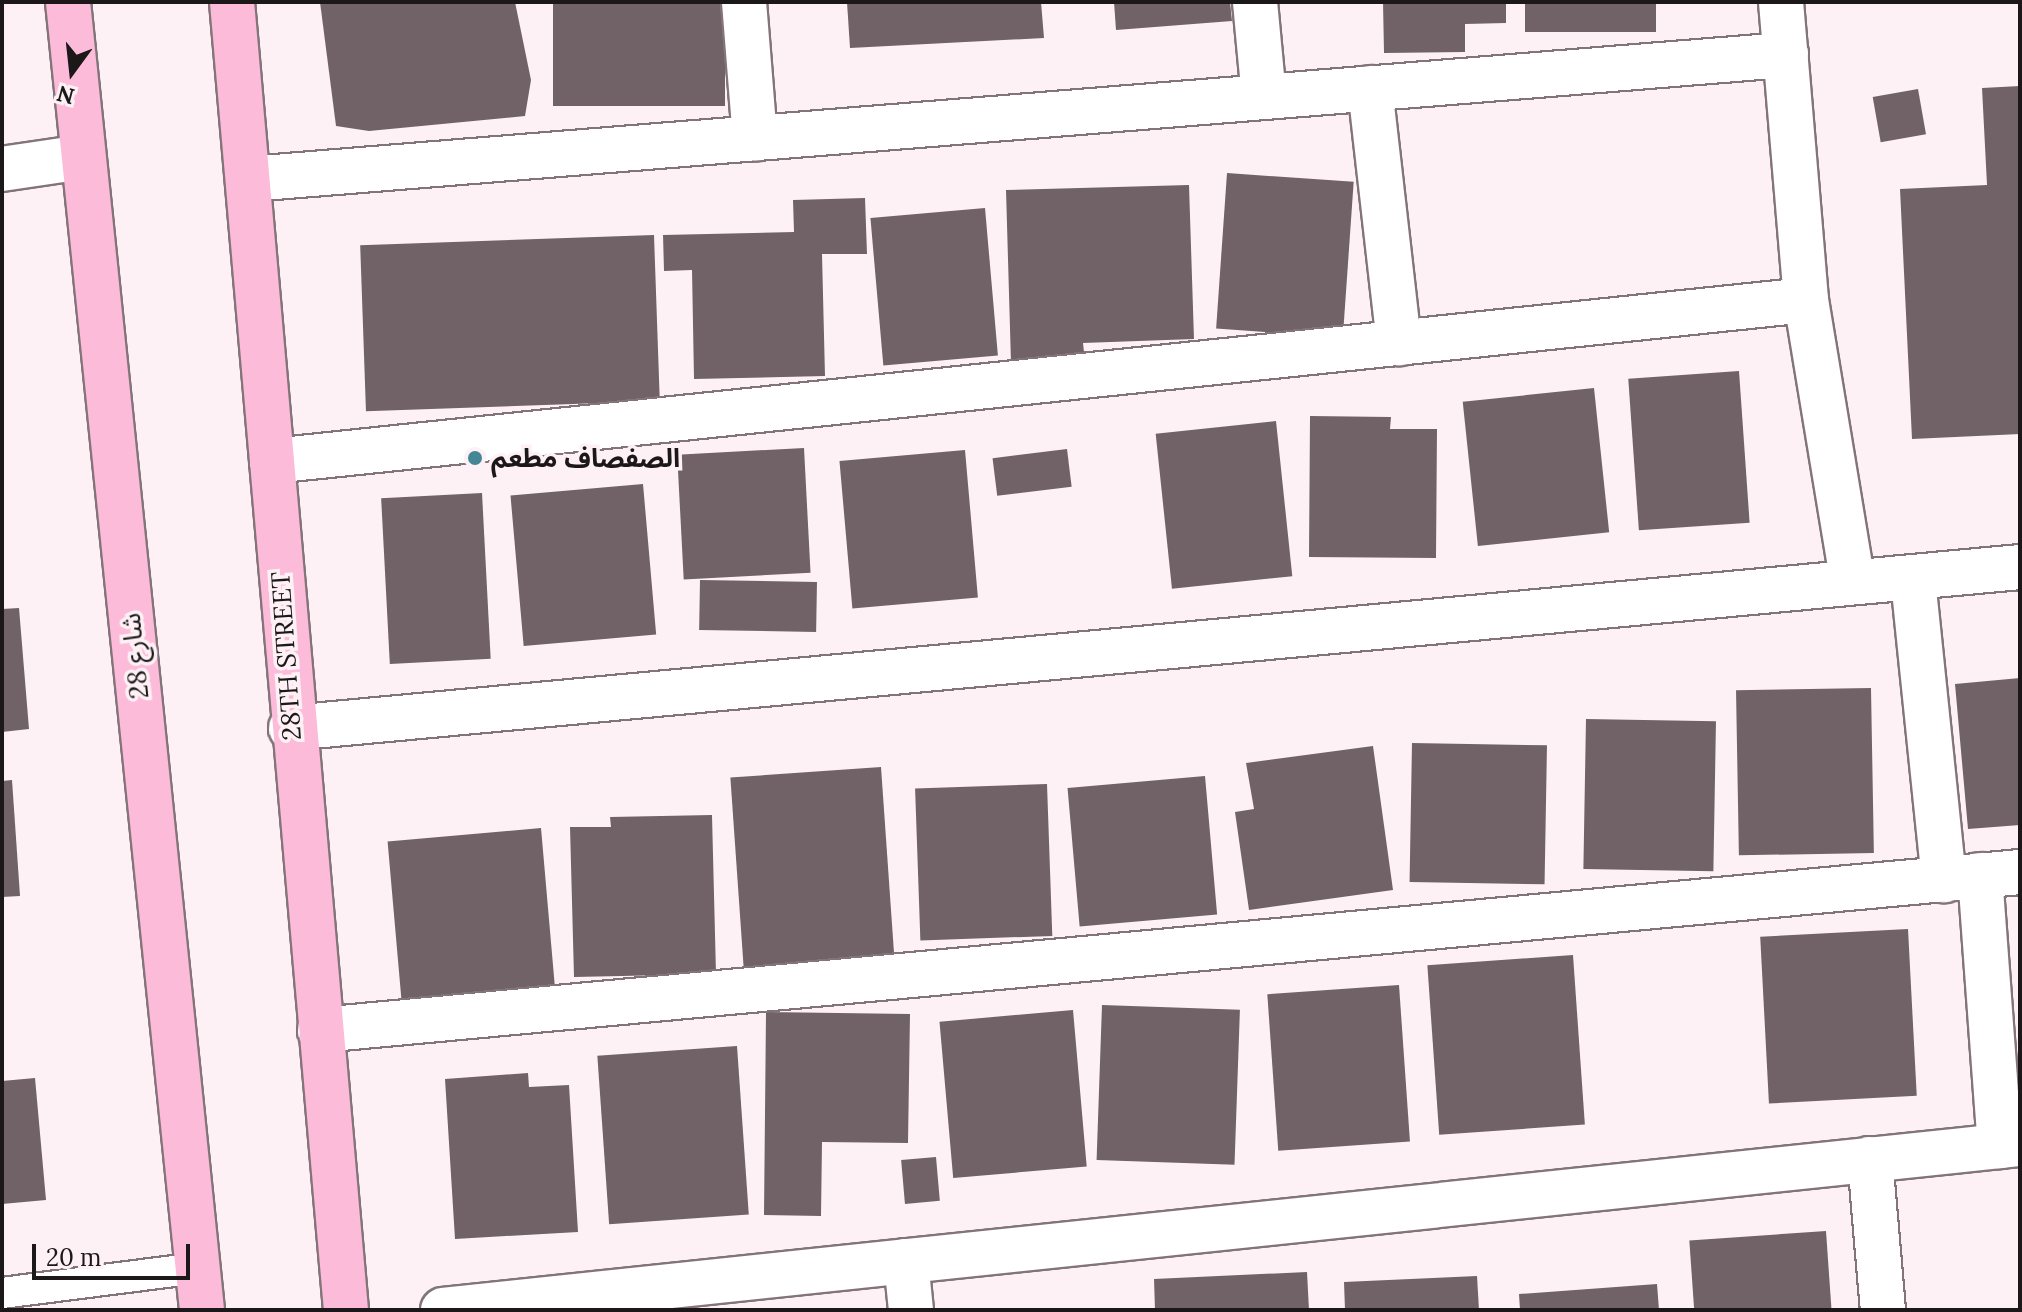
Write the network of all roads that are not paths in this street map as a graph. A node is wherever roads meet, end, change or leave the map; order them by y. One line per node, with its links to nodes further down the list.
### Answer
1 (68, 2): 10 (main road, شارع 28)
2 (232, 2): 12 (main road, 28TH STREET)
3 (744, 2): 9 (street)
4 (1255, 2): 8 (street)
5 (1781, 2): 6 (street)
6 (1786, 55): 7 (street); 13 (street)
7 (1370, 88): 8 (street); 14 (street)
8 (1264, 97): 9 (street)
9 (755, 139): 12 (street)
10 (83, 157): 11 (street); 25 (main road, شارع 28)
11 (2, 169)
12 (250, 179): 15 (main road, 28TH STREET)
13 (1806, 300): 14 (street); 17 (street)
14 (1399, 343): 15 (street)
15 (272, 461): 19 (main road, 28TH STREET)
16 (2020, 567): 18 (street)
17 (1852, 578): 18 (street); 19 (street)
18 (1913, 580): 20 (street)
19 (291, 728): 21 (main road, 28TH STREET)
20 (1981, 876): 21 (street); 22 (street)
21 (320, 1030): 27 (main road, 28TH STREET)
22 (2010, 1145): 23 (street)
23 (1870, 1159): 24 (street); 30 (street)
24 (906, 1261): 28 (street); 29 (street)
25 (200, 1289): 26 (lane)
26 (2, 1293)
27 (346, 1310)
28 (443, 1310)
29 (911, 1310)
30 (1883, 1310)

